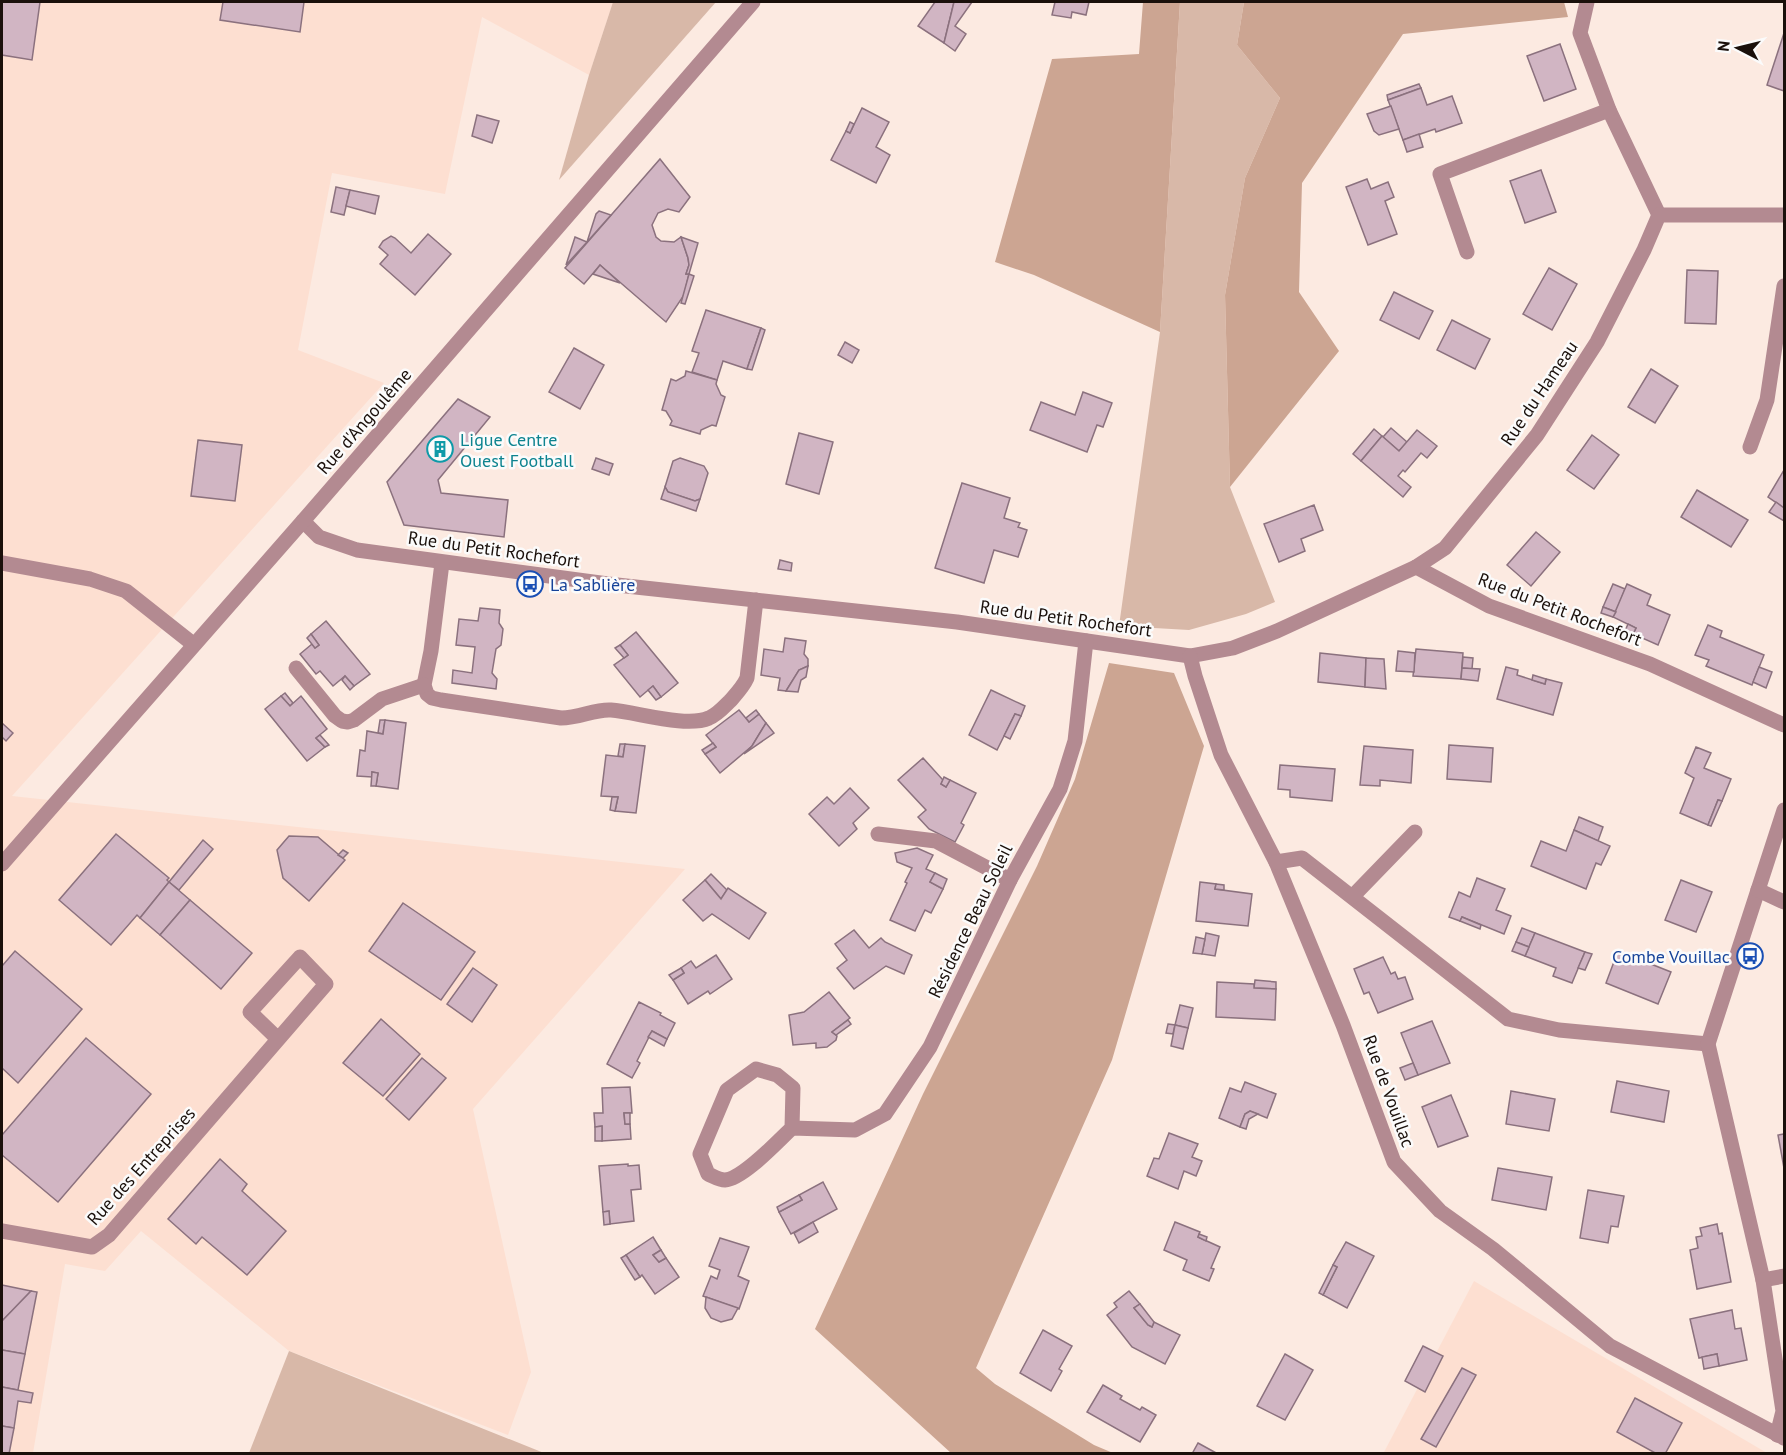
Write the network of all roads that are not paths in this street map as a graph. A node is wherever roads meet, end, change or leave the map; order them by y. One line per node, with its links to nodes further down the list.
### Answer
1 (753, 2): 9 (street, Rue d'Angoulême)
2 (1587, 2): 3 (street)
3 (1609, 110): 4 (street); 6 (street)
4 (1659, 215): 5 (street); 12 (street, Rue du Hameau)
5 (1785, 215)
6 (1467, 252)
7 (1785, 286): 8 (street)
8 (1750, 447)
9 (303, 521): 11 (street, Rue du Petit Rochefort); 15 (street, Rue d'Angoulême)
10 (2, 563): 15 (street)
11 (442, 563): 13 (street, Rue du Petit Rochefort); 18 (street)
12 (1416, 567): 16 (street, Rue du Petit Rochefort); 19 (street, Rue du Petit Rochefort)
13 (756, 600): 14 (street, Rue du Petit Rochefort); 18 (street)
14 (1086, 641): 16 (street, Rue du Petit Rochefort); 25 (street, Résidence Beau Soleil)
15 (194, 644): 24 (street, Rue d'Angoulême)
16 (1190, 656): 23 (street, Rue de Vouillac)
17 (296, 668): 18 (street)
18 (424, 685)
19 (1785, 725)
20 (1785, 810): 26 (street)
21 (1415, 832): 27 (street)
22 (878, 834): 25 (street)
23 (1276, 862): 27 (street); 35 (street, Rue de Vouillac)
24 (2, 864)
25 (1010, 879): 31 (street, Résidence Beau Soleil)
26 (1758, 890): 28 (street); 30 (street)
27 (1353, 896): 30 (street)
28 (1785, 902)
29 (278, 1039): 29 (street, Rue des Entreprises); 32 (street, Rue des Entreprises)
30 (1708, 1044): 34 (street)
31 (792, 1128): 31 (street)
32 (2, 1232)
33 (1785, 1276): 34 (street)
34 (1763, 1280): 35 (street)
35 (1781, 1437)

